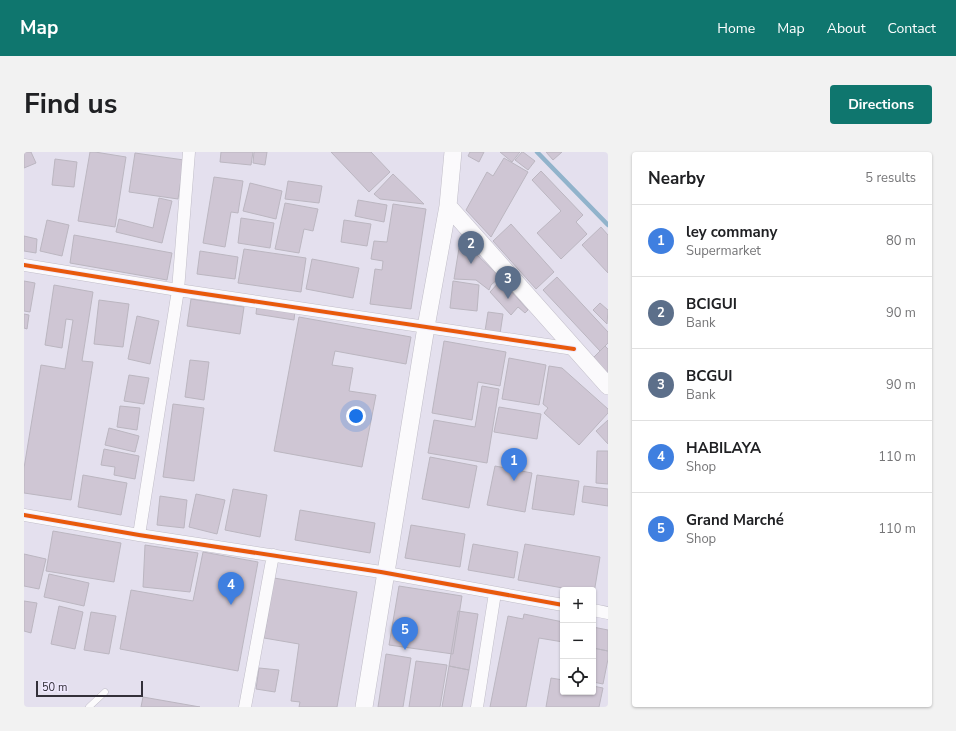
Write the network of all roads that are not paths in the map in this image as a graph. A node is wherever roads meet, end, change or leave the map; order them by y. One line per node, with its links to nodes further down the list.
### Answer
1 (190, 152): 5 (street)
2 (453, 152): 3 (main road)
3 (448, 206): 6 (main road); 7 (main road)
4 (24, 265): 5 (street)
5 (178, 290): 6 (street); 10 (street)
6 (426, 327): 7 (street); 12 (main road)
7 (574, 349): 8 (main road)
8 (608, 386)
9 (24, 515): 10 (street)
10 (139, 535): 11 (street)
11 (273, 555): 12 (street); 19 (street)
12 (386, 573): 13 (street); 20 (main road)
13 (495, 592): 14 (street); 21 (street)
14 (560, 604)
15 (596, 611): 16 (street)
16 (608, 613)
17 (105, 692): 18 (lane)
18 (89, 707)
19 (245, 707)
20 (364, 707)
21 (477, 707)

